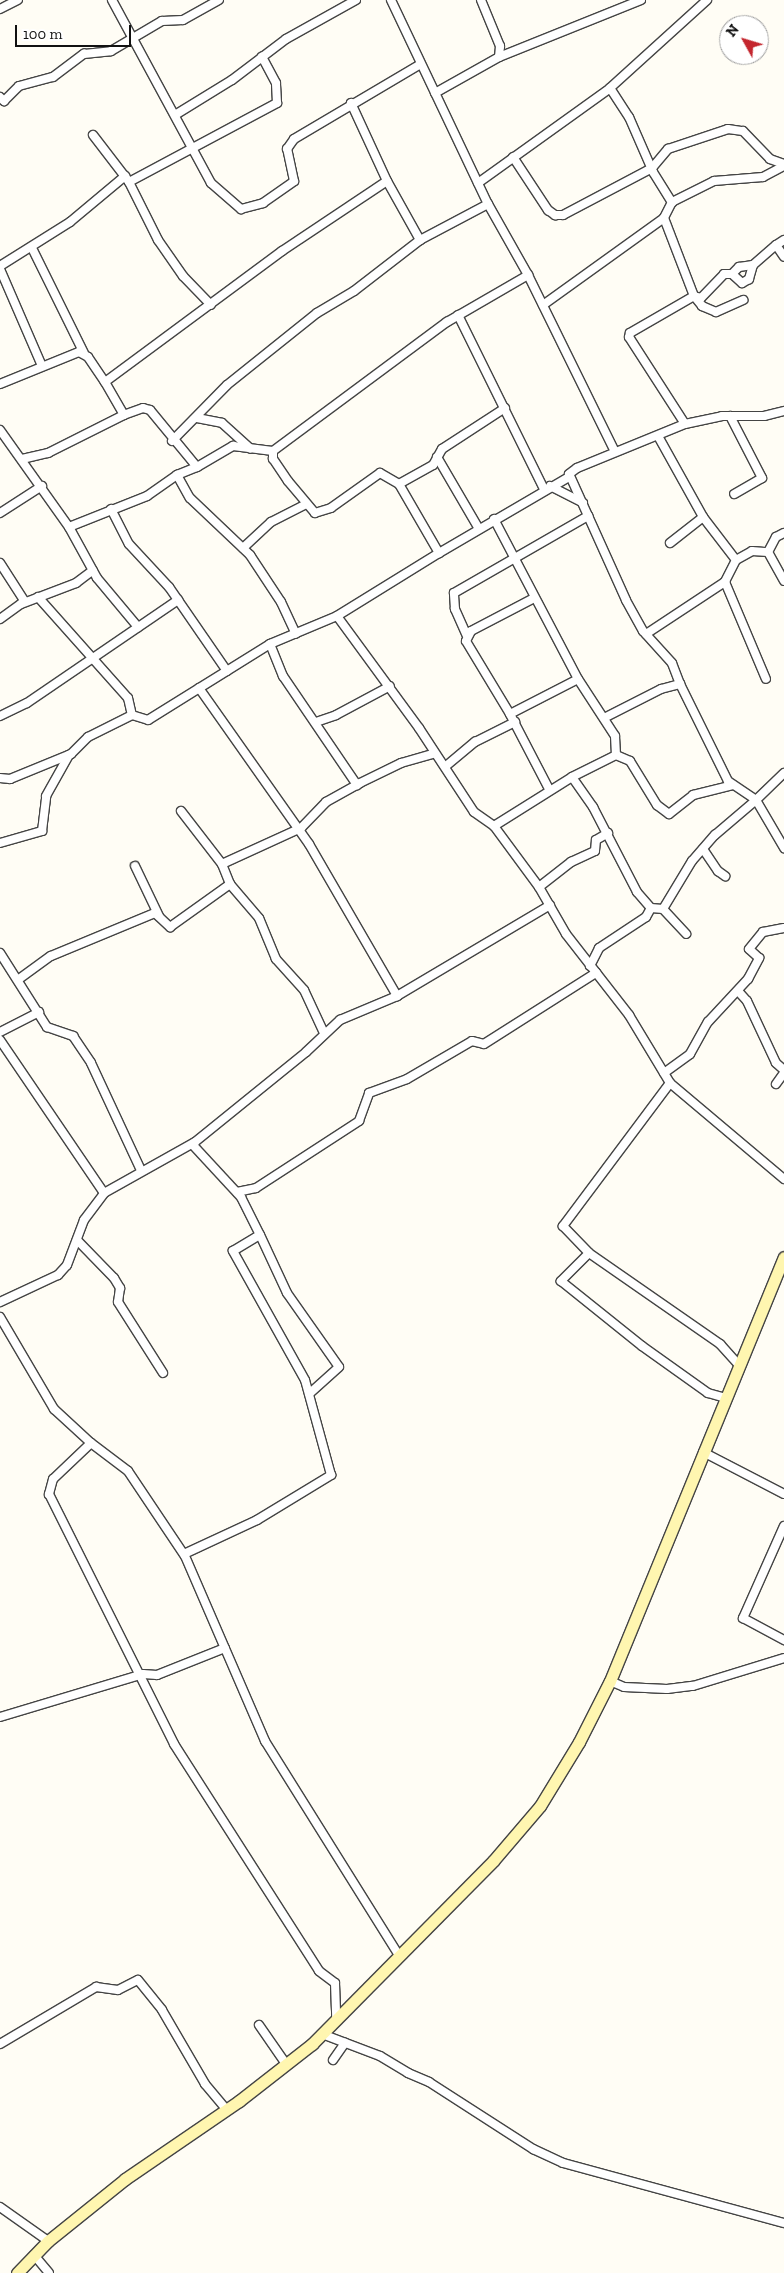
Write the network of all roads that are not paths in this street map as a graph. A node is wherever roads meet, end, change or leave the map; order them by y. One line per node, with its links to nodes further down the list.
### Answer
1 (18, 0): 9 (street)
2 (112, 0): 10 (street)
3 (219, 0): 10 (street)
4 (356, 0): 11 (street)
5 (391, 0): 13 (street)
6 (481, 0): 12 (street)
7 (641, 0): 12 (street)
8 (707, 0): 14 (street)
9 (0, 9)
10 (132, 36): 16 (street); 18 (street)
11 (262, 57): 18 (street); 20 (street)
12 (499, 58): 15 (street)
13 (421, 64): 15 (street); 17 (street)
14 (610, 88): 21 (street); 23 (street)
15 (435, 93): 26 (street)
16 (0, 97)
17 (350, 103): 20 (street); 25 (street)
18 (175, 115): 20 (street)
19 (93, 135): 24 (street)
20 (194, 147): 24 (street)
21 (513, 158): 23 (street); 26 (street)
22 (784, 165): 23 (street); 27 (street)
23 (652, 168): 27 (street)
24 (127, 179): 33 (street); 41 (street)
25 (387, 181): 30 (street); 41 (street)
26 (478, 183): 28 (street)
27 (672, 202): 29 (street)
28 (488, 204): 30 (street); 38 (street)
29 (664, 218): 39 (street); 42 (street)
30 (420, 240): 52 (street)
31 (784, 240): 32 (street)
32 (776, 245): 34 (street); 35 (street)
33 (32, 248): 36 (street); 44 (street)
34 (784, 257)
35 (753, 264): 37 (street); 37 (street)
36 (0, 268): 45 (street)
37 (732, 274): 39 (street)
38 (528, 275): 42 (street); 43 (street)
39 (694, 296): 40 (street); 53 (street)
40 (743, 300)
41 (211, 305): 46 (street)
42 (543, 305): 59 (street)
43 (458, 315): 48 (street); 58 (street)
44 (84, 353): 45 (street); 46 (street)
45 (42, 366): 47 (street)
46 (105, 382): 50 (street)
47 (0, 384)
48 (505, 408): 60 (street); 67 (street)
49 (784, 411): 51 (street)
50 (124, 416): 56 (street); 61 (street)
51 (730, 416): 53 (street); 68 (street)
52 (197, 418): 56 (street); 57 (street)
53 (685, 424): 55 (street)
54 (0, 430): 61 (street)
55 (658, 436): 59 (street); 74 (street)
56 (172, 441): 62 (street)
57 (250, 448): 58 (street); 62 (street)
58 (273, 451): 70 (street)
59 (615, 452): 64 (street)
60 (437, 457): 65 (street); 77 (street)
61 (22, 459): 66 (street)
62 (197, 468): 63 (street)
63 (177, 475): 71 (street); 80 (street)
64 (569, 477): 67 (street); 69 (street)
65 (398, 484): 70 (street); 82 (street)
66 (42, 486): 72 (street); 76 (street)
67 (547, 487): 69 (street); 75 (street)
68 (734, 494)
69 (583, 503): 73 (street)
70 (305, 505): 80 (street)
71 (111, 509): 76 (street); 91 (street)
72 (0, 513)
73 (588, 516): 83 (street); 97 (street)
74 (703, 517): 79 (street); 84 (street)
75 (494, 519): 77 (street); 83 (street)
76 (69, 527): 86 (street)
77 (478, 529): 82 (street)
78 (784, 533): 81 (street)
79 (670, 543)
80 (243, 548): 96 (street)
81 (768, 552): 84 (street); 87 (street)
82 (439, 553): 93 (street)
83 (514, 559): 90 (street); 98 (street)
84 (736, 560): 88 (street)
85 (0, 563): 92 (street)
86 (93, 570): 89 (street); 95 (street)
87 (784, 581)
88 (725, 582): 97 (street); 103 (street)
89 (38, 597): 92 (street); 100 (street)
90 (534, 598): 98 (street); 102 (street)
91 (178, 600): 95 (street); 101 (street)
92 (25, 602): 94 (street)
93 (337, 616): 96 (street); 105 (street)
94 (0, 619)
95 (138, 627): 100 (street)
96 (296, 634): 99 (street)
97 (646, 634): 104 (street)
98 (467, 636): 107 (street)
99 (270, 644): 101 (street); 111 (street)
100 (94, 657): 108 (street); 109 (street)
101 (227, 671): 106 (street)
102 (578, 679): 107 (street); 110 (street)
103 (766, 679)
104 (680, 684): 110 (street); 121 (street)
105 (390, 686): 111 (street); 113 (street)
106 (199, 688): 108 (street); 126 (street)
107 (510, 714): 112 (street)
108 (132, 715): 114 (street)
109 (0, 716)
110 (604, 718): 115 (street)
111 (316, 722): 120 (street)
112 (515, 722): 116 (street); 122 (street)
113 (435, 752): 116 (street); 120 (street)
114 (69, 755): 118 (street); 128 (street)
115 (616, 755): 119 (street); 121 (street)
116 (446, 766): 125 (street)
117 (784, 773): 123 (street)
118 (0, 778)
119 (572, 778): 122 (street); 127 (street)
120 (357, 785): 126 (street)
121 (733, 785): 123 (street)
122 (549, 789): 125 (street)
123 (756, 800): 129 (street); 130 (street)
124 (181, 811): 131 (street)
125 (494, 826): 135 (street)
126 (299, 829): 131 (street); 147 (street)
127 (608, 834): 135 (street); 137 (street)
128 (0, 843)
129 (784, 848)
130 (703, 849): 133 (street); 138 (street)
131 (222, 864): 134 (street)
132 (135, 866): 139 (street)
133 (725, 876)
134 (230, 884): 139 (street); 150 (street)
135 (539, 887): 136 (street)
136 (550, 905): 143 (street); 147 (street)
137 (651, 908): 138 (street); 143 (street)
138 (663, 909): 141 (street)
139 (160, 917): 145 (street)
140 (784, 928): 146 (street)
141 (686, 934)
142 (0, 953): 145 (street)
143 (590, 966): 144 (street)
144 (596, 973): 153 (street); 159 (street)
145 (19, 978): 148 (street)
146 (738, 991): 152 (street); 153 (street)
147 (397, 996): 150 (street)
148 (39, 1012): 149 (street); 157 (street)
149 (0, 1032)
150 (324, 1033): 156 (street)
151 (0, 1040): 160 (street)
152 (784, 1071): 155 (street)
153 (664, 1073): 154 (street)
154 (670, 1083): 158 (street); 163 (street)
155 (776, 1084)
156 (192, 1144): 157 (street); 159 (street)
157 (141, 1170): 160 (street)
158 (784, 1179)
159 (237, 1192): 161 (street)
160 (104, 1193): 162 (street)
161 (260, 1235): 169 (street); 169 (street)
162 (77, 1240): 165 (street); 168 (street)
163 (589, 1253): 167 (street); 170 (street)
164 (784, 1257): 167 (street)
165 (0, 1302)
166 (0, 1317): 171 (street)
167 (739, 1365): 170 (street)
168 (162, 1373)
169 (309, 1394): 175 (street)
170 (725, 1398): 172 (street)
171 (91, 1443): 175 (street); 179 (street)
172 (703, 1452): 173 (street); 180 (street)
173 (784, 1494)
174 (784, 1526): 176 (street)
175 (184, 1554): 177 (street)
176 (784, 1640)
177 (225, 1648): 179 (street); 182 (street)
178 (784, 1658): 180 (street)
179 (141, 1674): 181 (street); 183 (street)
180 (610, 1681): 182 (street)
181 (0, 1717)
182 (400, 1956): 183 (street)
183 (336, 2021): 185 (street)
184 (259, 2025): 189 (street)
185 (322, 2034): 186 (street); 189 (street)
186 (345, 2043): 188 (street); 192 (street)
187 (0, 2044): 190 (street)
188 (333, 2060)
189 (286, 2064): 190 (street)
190 (226, 2109): 193 (street)
191 (0, 2207): 193 (street)
192 (784, 2223)
193 (48, 2241): 194 (street)
194 (34, 2255): 195 (street); 196 (street)
195 (17, 2273)
196 (49, 2273)

